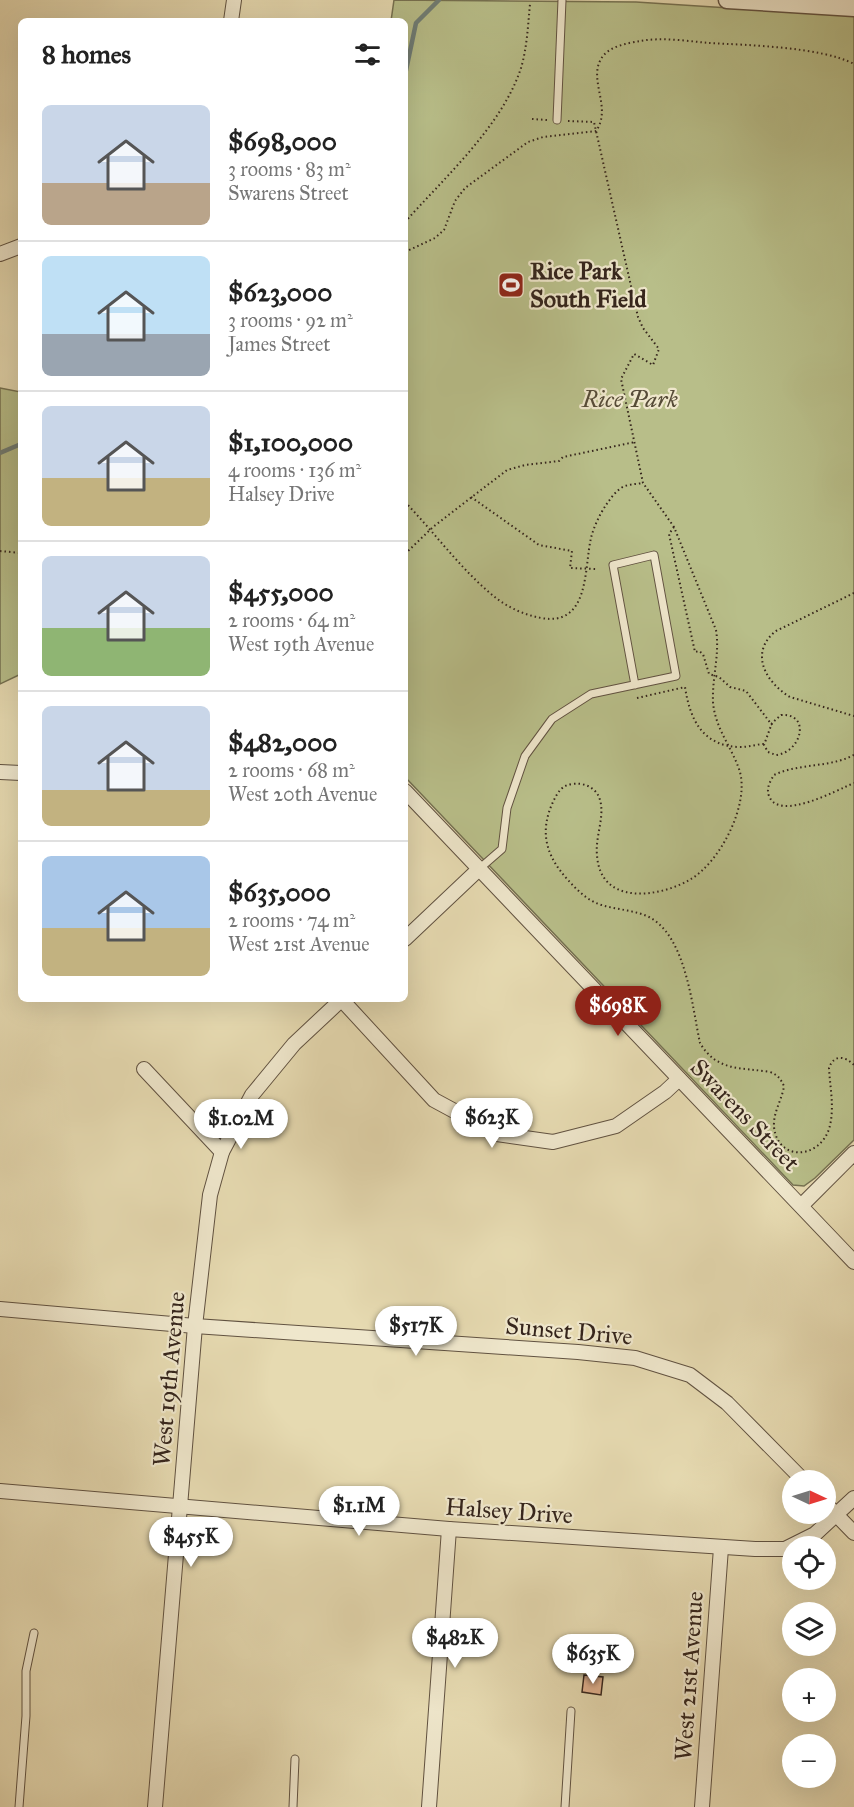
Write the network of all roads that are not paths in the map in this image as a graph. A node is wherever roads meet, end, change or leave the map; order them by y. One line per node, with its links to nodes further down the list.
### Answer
1 (234, 0): 6 (street)
2 (562, 0): 7 (lane)
3 (727, 0): 4 (street)
4 (801, 2): 5 (street)
5 (854, 8)
6 (231, 18)
7 (557, 120)
8 (18, 247): 9 (street)
9 (0, 254)
10 (635, 685): 10 (lane); 14 (lane)
11 (0, 771): 12 (street)
12 (18, 773)
13 (408, 794): 14 (street, Swarens Street)
14 (479, 869): 15 (street); 19 (street, Swarens Street)
15 (408, 936)
16 (338, 1002): 20 (street, West 19th Avenue)
17 (344, 1002): 19 (street)
18 (144, 1069): 20 (street)
19 (679, 1079): 22 (street, Swarens Street)
20 (222, 1152): 25 (street, West 19th Avenue)
21 (854, 1153): 22 (street)
22 (802, 1205): 23 (street, Swarens Street)
23 (854, 1262)
24 (0, 1309): 25 (street, Sunset Drive)
25 (195, 1326): 26 (street, Sunset Drive); 29 (street, West 19th Avenue)
26 (793, 1470)
27 (0, 1491): 29 (street, Halsey Drive)
28 (854, 1498): 30 (street, Halsey Drive)
29 (180, 1506): 31 (street, Halsey Drive); 38 (street, West 19th Avenue)
30 (837, 1515): 32 (street); 33 (street, Halsey Drive)
31 (449, 1529): 33 (street, Halsey Drive); 40 (street)
32 (854, 1533)
33 (721, 1548): 42 (street, West 21st Avenue)
34 (34, 1633): 37 (lane)
35 (571, 1711): 41 (lane)
36 (295, 1759): 39 (lane)
37 (19, 1807)
38 (155, 1807)
39 (292, 1807)
40 (429, 1807)
41 (565, 1807)
42 (702, 1807)

